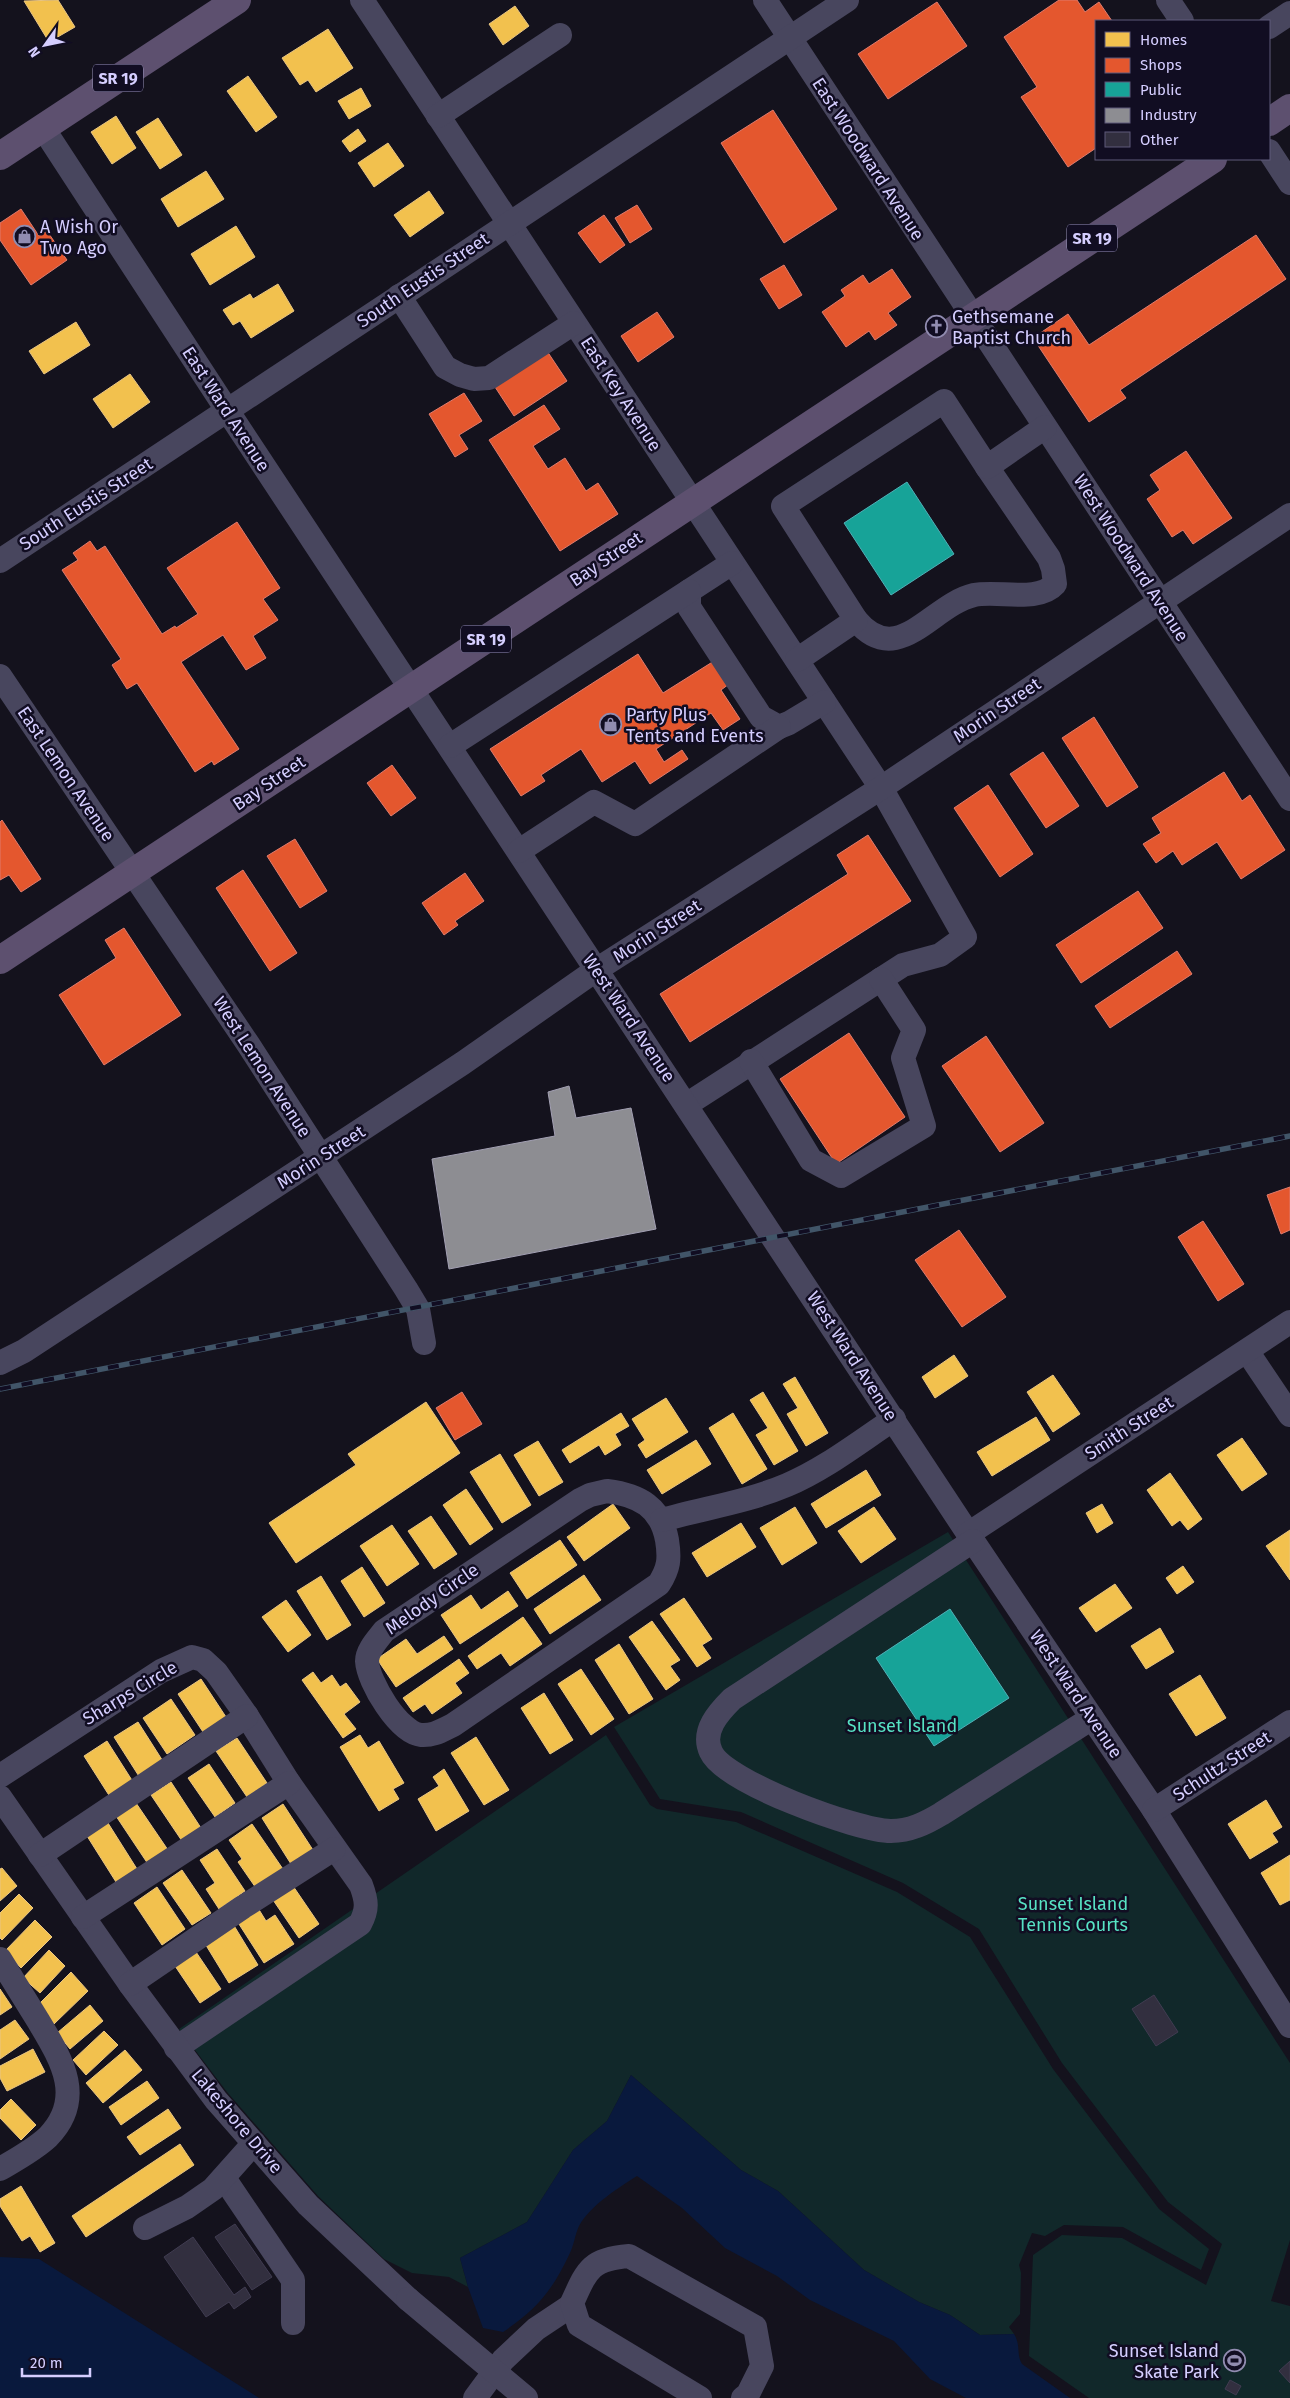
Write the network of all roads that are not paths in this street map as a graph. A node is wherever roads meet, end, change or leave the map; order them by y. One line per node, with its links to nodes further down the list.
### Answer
1 (236, 0): 14 (main road, SR 19)
2 (362, 0): 12 (street, East Key Avenue)
3 (765, 0): 10 (street, East Woodward Avenue)
4 (847, 0): 10 (street, South Eustis Street)
5 (1168, 0): 7 (street)
6 (1290, 13): 8 (street)
7 (1181, 20)
8 (1270, 26)
9 (560, 34): 12 (street)
10 (789, 38): 19 (street, South Eustis Street); 21 (street, East Woodward Avenue)
11 (1290, 108): 13 (main road)
12 (438, 116): 19 (street, East Key Avenue)
13 (1270, 121)
14 (43, 128): 16 (main road, SR 19); 23 (street, East Ward Avenue)
15 (1270, 153): 18 (street)
16 (0, 156)
17 (1211, 160): 21 (main road, Bay Street / SR 19)
18 (1290, 183)
19 (508, 223): 20 (street, South Eustis Street); 22 (street, East Key Avenue)
20 (399, 296): 22 (street); 23 (street, South Eustis Street)
21 (972, 317): 24 (street, West Woodward Avenue); 26 (main road, Bay Street / SR 19)
22 (574, 323): 26 (street, East Key Avenue)
23 (227, 410): 28 (street, South Eustis Street); 35 (street, East Ward Avenue)
24 (1045, 427): 25 (street); 31 (street, West Woodward Avenue)
25 (987, 466): 32 (street); 32 (street)
26 (692, 502): 29 (street, East Key Avenue); 35 (main road, Bay Street / SR 19)
27 (1290, 515): 31 (street, Morin Street)
28 (0, 561)
29 (732, 563): 30 (street); 33 (street, East Key Avenue)
30 (689, 592): 37 (street); 38 (street)
31 (1160, 601): 39 (street, Morin Street); 40 (street, West Woodward Avenue)
32 (856, 620): 33 (street)
33 (796, 660): 36 (street, East Key Avenue)
34 (0, 676): 42 (street, East Lemon Avenue)
35 (412, 688): 38 (street, West Ward Avenue); 42 (main road, Bay Street / SR 19)
36 (824, 702): 37 (street); 39 (street, East Key Avenue)
37 (779, 727): 41 (street)
38 (450, 746): 41 (street, West Ward Avenue)
39 (881, 788): 44 (street, Morin Street); 45 (street, East Key Avenue)
40 (1290, 799)
41 (519, 851): 44 (street, West Ward Avenue)
42 (132, 873): 43 (main road, Bay Street / SR 19); 48 (street, West Lemon Avenue)
43 (0, 960)
44 (596, 970): 47 (street, West Ward Avenue); 48 (street, Morin Street)
45 (881, 979): 46 (street); 46 (street)
46 (752, 1061): 47 (street)
47 (686, 1104): 54 (street, West Ward Avenue)
48 (320, 1158): 50 (street, West Lemon Avenue); 52 (street, Morin Street)
49 (1290, 1322): 51 (street, Smith Street)
50 (424, 1343)
51 (1247, 1350): 53 (street); 56 (street, Smith Street)
52 (0, 1363)
53 (1290, 1415)
54 (894, 1419): 55 (street); 56 (street, West Ward Avenue)
55 (662, 1520): 55 (street, Melody Circle)
56 (970, 1537): 58 (street, West Ward Avenue); 58 (street, Smith Street)
57 (247, 1716): 60 (street, Sharps Circle); 61 (street, Sharps Circle); 65 (street)
58 (1092, 1718): 63 (street, West Ward Avenue)
59 (1290, 1722): 63 (street, Schultz Street)
60 (0, 1776)
61 (289, 1783): 64 (street, Sharps Circle); 66 (street)
62 (3, 1806): 65 (street, Lakeshore Drive)
63 (1154, 1810): 69 (street, West Ward Avenue)
64 (334, 1849): 68 (street); 70 (street, Sharps Circle)
65 (40, 1855): 66 (street, Lakeshore Drive)
66 (83, 1917): 68 (street, Lakeshore Drive)
67 (0, 1959): 72 (street)
68 (130, 1984): 70 (street, Lakeshore Drive)
69 (1290, 2026)
70 (176, 2048): 71 (street, Lakeshore Drive)
71 (254, 2143): 73 (street); 78 (street, Lakeshore Drive, bridge)
72 (0, 2169)
73 (224, 2178): 74 (street); 76 (street)
74 (145, 2228)
75 (572, 2305): 77 (street); 79 (street); 80 (street)
76 (293, 2323)
77 (475, 2398)
78 (526, 2398)
79 (700, 2398)
80 (743, 2398)

